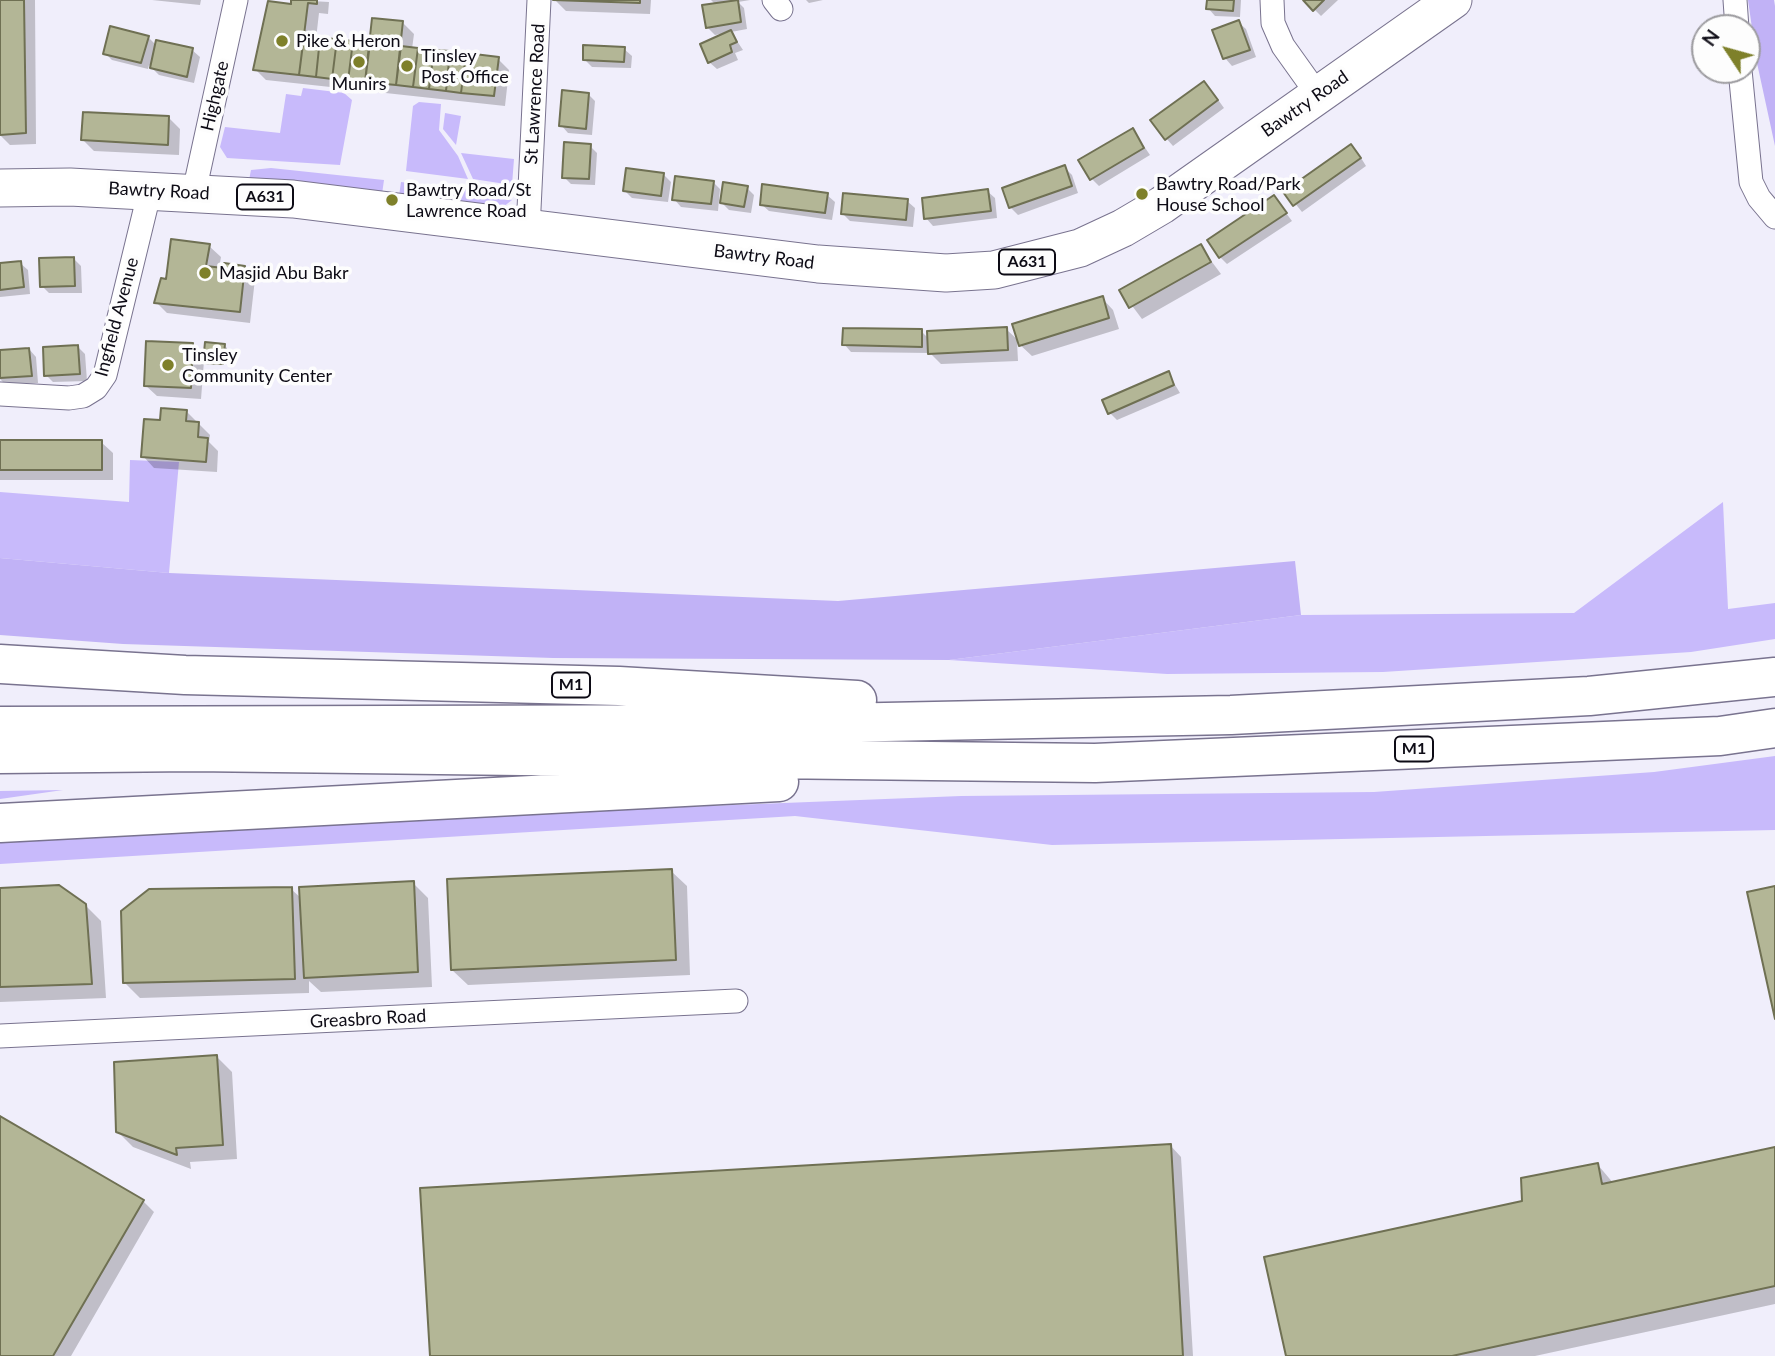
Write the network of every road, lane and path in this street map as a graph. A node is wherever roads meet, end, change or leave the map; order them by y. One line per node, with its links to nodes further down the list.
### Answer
1 (236, 0): 9 (street, Highgate)
2 (539, 0): 11 (street, St Lawrence Road)
3 (1272, 0): 6 (street)
4 (1453, 0): 6 (main road, Bawtry Road / A631)
5 (1741, 84): 10 (street)
6 (1318, 95): 11 (main road, Bawtry Road / A631)
7 (0, 188): 8 (main road, Bawtry Road / A631)
8 (150, 190): 9 (main road, Bawtry Road / A631); 12 (street, Ingfield Avenue)
9 (194, 192): 11 (main road, Bawtry Road / A631)
10 (1775, 217)
11 (528, 230)
12 (0, 394)
13 (0, 664): 15 (highway, M1)
14 (1775, 677): 15 (highway, M1)
15 (1142, 716): 16 (highway, M1)
16 (0, 726)
17 (1775, 728): 19 (highway, M1)
18 (0, 754): 19 (highway, M1)
19 (1053, 762): 20 (highway)
20 (0, 822)
21 (736, 1001): 22 (street, Greasbro Road)
22 (0, 1036)

